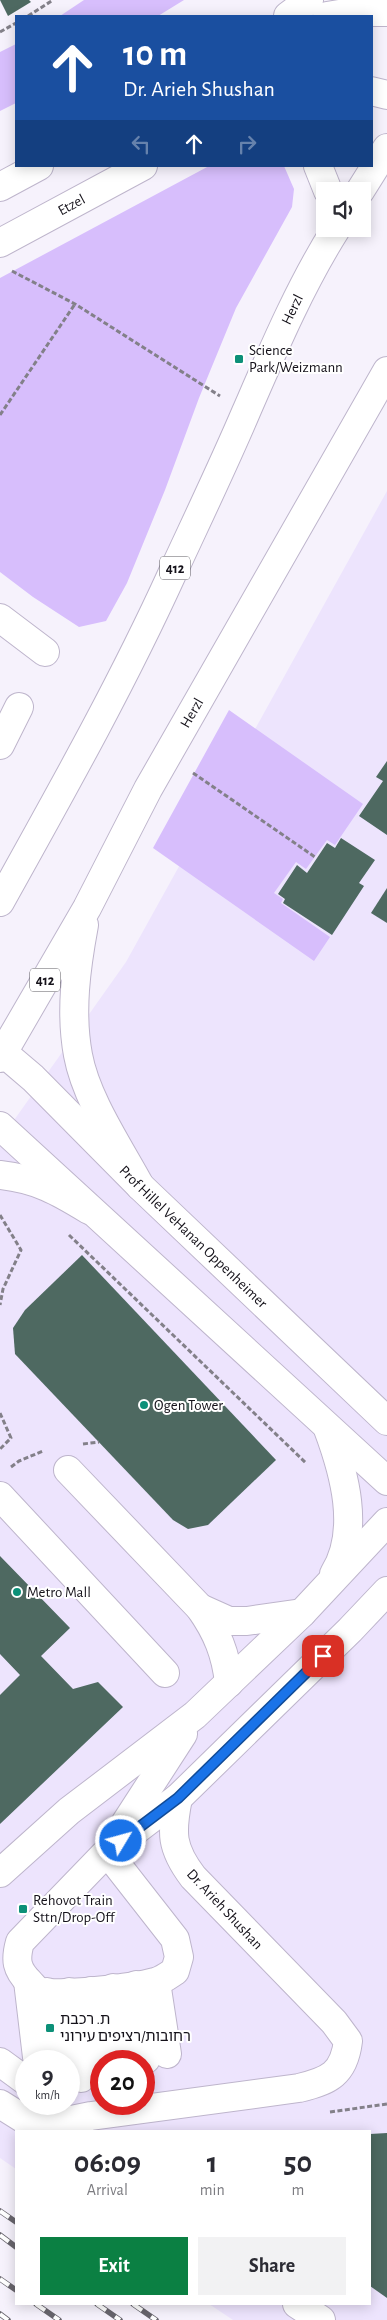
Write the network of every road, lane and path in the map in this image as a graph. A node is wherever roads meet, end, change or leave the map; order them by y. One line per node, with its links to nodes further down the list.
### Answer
1 (52, 0): 4 (path)
2 (309, 0): 5 (street)
3 (387, 12): 6 (street)
4 (30, 15)
5 (289, 15)
6 (333, 15)
7 (15, 24): 8 (path)
8 (0, 32)
9 (373, 92): 10 (street)
10 (387, 95)
11 (387, 148): 16 (street)
12 (37, 167): 17 (street)
13 (141, 167): 19 (street, Etzel)
14 (318, 167): 15 (street)
15 (324, 182)
16 (366, 182)
17 (0, 187)
18 (330, 237): 23 (street, Herzl / 412)
19 (0, 244)
20 (8, 269): 21 (path)
21 (76, 304): 23 (path); 24 (path)
22 (387, 371): 32 (street, Herzl / 412)
23 (246, 413): 31 (street, Herzl / 412)
24 (0, 415)
25 (0, 618): 26 (street)
26 (45, 652)
27 (19, 707): 28 (street)
28 (0, 745)
29 (186, 768): 30 (path)
30 (315, 857)
31 (0, 902)
32 (87, 908): 33 (street, Herzl / 412); 36 (street)
33 (1, 1053): 36 (street, Prof Hillel VeHanan Oppenheimer)
34 (0, 1126): 37 (street)
35 (0, 1175): 37 (street)
36 (140, 1186): 41 (street, Prof Hillel VeHanan Oppenheimer)
37 (89, 1210): 45 (street)
38 (0, 1215): 40 (path)
39 (63, 1229): 47 (path)
40 (0, 1305)
41 (334, 1370): 42 (street); 44 (street, Prof Hillel VeHanan Oppenheimer)
42 (387, 1394)
43 (0, 1412): 46 (path)
44 (387, 1421)
45 (327, 1425): 49 (street); 52 (street)
46 (0, 1448)
47 (310, 1467)
48 (68, 1470): 54 (street)
49 (387, 1481)
50 (0, 1496): 57 (street)
51 (387, 1522): 52 (street)
52 (327, 1586): 56 (street)
53 (387, 1591): 55 (street)
54 (200, 1608): 56 (street); 58 (street)
55 (376, 1611): 60 (street)
56 (302, 1613): 58 (street)
57 (165, 1673)
58 (229, 1683): 59 (street)
59 (194, 1716): 61 (street); 62 (street)
60 (178, 1798): 61 (street); 73 (street, Dr. Arieh Shushan)
61 (106, 1852): 63 (street); 63 (street)
62 (0, 1873)
63 (91, 1987): 64 (street); 65 (street); 66 (street); 67 (street)
64 (53, 2050)
65 (91, 2050)
66 (139, 2050)
67 (139, 2050)
68 (0, 2062): 69 (street)
69 (15, 2073)
70 (0, 2104): 74 (street)
71 (80, 2113): 72 (street, Dr. Arieh Shushan)
72 (91, 2116): 73 (street, Dr. Arieh Shushan); 74 (street, Dr. Arieh Shushan)
73 (126, 2121)
74 (40, 2129)
75 (298, 2305): 76 (street)
76 (321, 2320)

